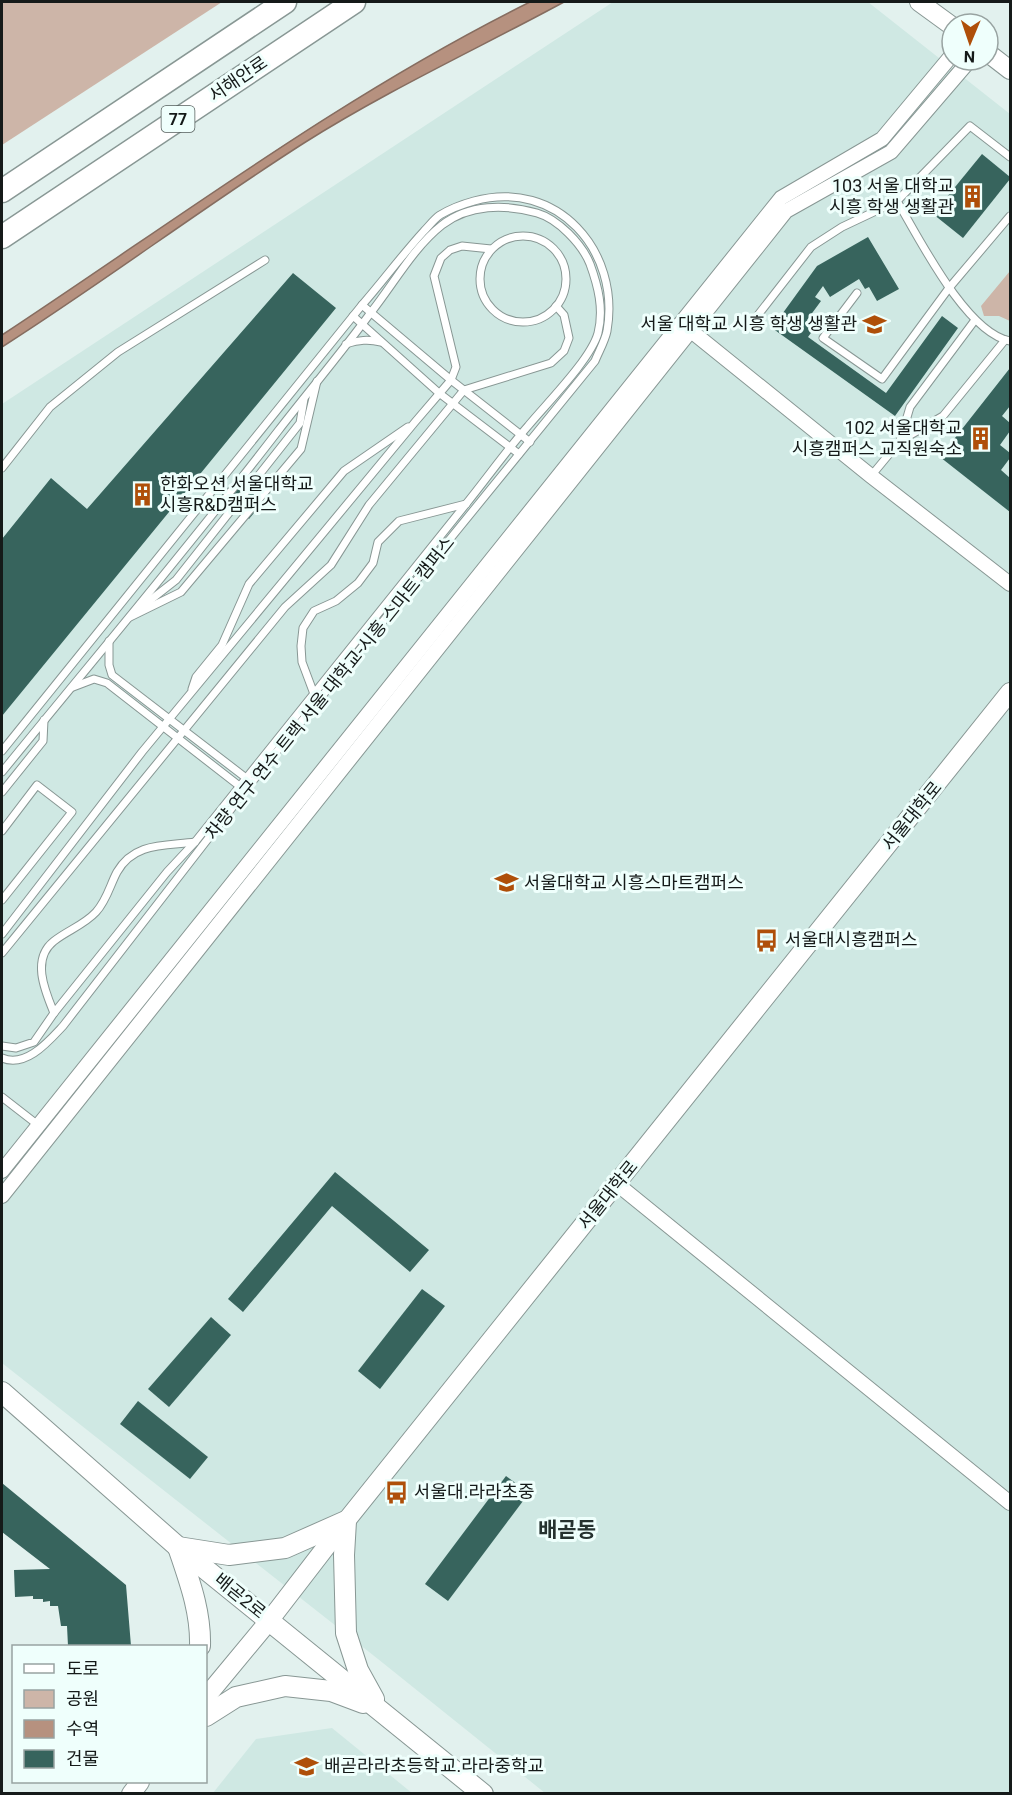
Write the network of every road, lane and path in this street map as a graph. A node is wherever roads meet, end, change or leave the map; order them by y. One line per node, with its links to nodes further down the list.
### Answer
1 (285, 2): 8 (main road, 77)
2 (354, 2): 11 (main road, 서해안로 / 77)
3 (919, 2): 4 (street)
4 (940, 17)
5 (940, 70): 23 (street)
6 (960, 72): 23 (street)
7 (1011, 157): 9 (lane)
8 (2, 191)
9 (897, 201): 14 (lane); 19 (lane)
10 (1011, 216): 14 (lane)
11 (2, 237)
12 (491, 249): 17 (lane); 17 (lane); 28 (lane)
13 (265, 260): 39 (lane)
14 (949, 288): 15 (lane); 21 (lane)
15 (857, 293)
16 (362, 305): 18 (lane); 20 (lane, 차량 연구 연수 트랙 서울 대학교-시흥 스마트 캠퍼스); 36 (lane, 차량 연구 연수 트랙 서울 대학교-시흥 스마트 캠퍼스)
17 (556, 306): 29 (lane)
18 (371, 313): 22 (lane); 28 (lane); 34 (lane)
19 (758, 315)
20 (353, 316): 22 (lane); 54 (lane, 차량 연구 연수 트랙 서울 대학교-시흥 스마트 캠퍼스)
21 (975, 321): 24 (lane); 35 (lane)
22 (362, 324): 25 (lane); 26 (lane)
23 (686, 327): 40 (street); 68 (street); 71 (street)
24 (1008, 341): 35 (lane)
25 (384, 343): 26 (lane); 30 (lane)
26 (346, 344): 27 (lane)
27 (318, 379): 31 (lane); 43 (lane)
28 (451, 380): 29 (lane); 30 (lane)
29 (464, 390): 32 (lane); 34 (lane)
30 (440, 393): 32 (lane); 33 (lane)
31 (305, 396): 43 (lane); 43 (lane)
32 (453, 404): 37 (lane); 52 (lane)
33 (415, 422): 47 (lane); 47 (lane)
34 (520, 434): 36 (lane); 37 (lane)
35 (900, 441): 40 (lane)
36 (530, 442): 38 (lane, 차량 연구 연수 트랙 서울 대학교-시흥 스마트 캠퍼스)
37 (510, 447): 38 (lane); 41 (lane)
38 (519, 454): 56 (lane, 차량 연구 연수 트랙 서울 대학교-시흥 스마트 캠퍼스)
39 (2, 468)
40 (871, 476): 42 (street)
41 (466, 504): 48 (lane); 48 (lane)
42 (1011, 584)
43 (128, 618): 44 (lane)
44 (109, 641): 45 (lane); 49 (lane)
45 (70, 688): 50 (lane); 51 (lane)
46 (1011, 692): 70 (street, 서울대학로)
47 (190, 694): 49 (lane)
48 (314, 694): 56 (lane)
49 (170, 719): 51 (lane); 52 (lane)
50 (44, 720): 55 (lane); 58 (lane)
51 (163, 727): 53 (lane); 62 (lane)
52 (184, 730): 53 (lane); 56 (lane)
53 (177, 738): 57 (lane); 63 (lane)
54 (2, 751)
55 (2, 772)
56 (249, 780): 57 (lane, 차량 연구 연수 트랙 서울 대학교-시흥 스마트 캠퍼스)
57 (242, 789): 60 (lane); 66 (lane, 차량 연구 연수 트랙 서울 대학교-시흥 스마트 캠퍼스)
58 (2, 792)
59 (2, 831): 61 (lane)
60 (195, 842): 64 (lane); 64 (lane)
61 (2, 900)
62 (2, 934)
63 (2, 953)
64 (54, 1013): 65 (lane)
65 (2, 1046)
66 (2, 1058)
67 (2, 1097): 68 (lane)
68 (39, 1125): 69 (street)
69 (2, 1171)
70 (617, 1184): 73 (street); 74 (street, 서울대학로)
71 (2, 1196)
72 (2, 1392): 75 (main road, 배곧2로)
73 (1011, 1503)
74 (346, 1521): 75 (main road); 76 (street, 서울대학로); 79 (main road)
75 (178, 1547): 76 (main road, 배곧2로); 77 (main road)
76 (270, 1621): 78 (street, 서울대학로); 79 (main road, 배곧2로)
77 (200, 1645)
78 (207, 1696)
79 (380, 1710): 80 (main road); 81 (main road, 배곧2로)
80 (207, 1715)
81 (483, 1794)

